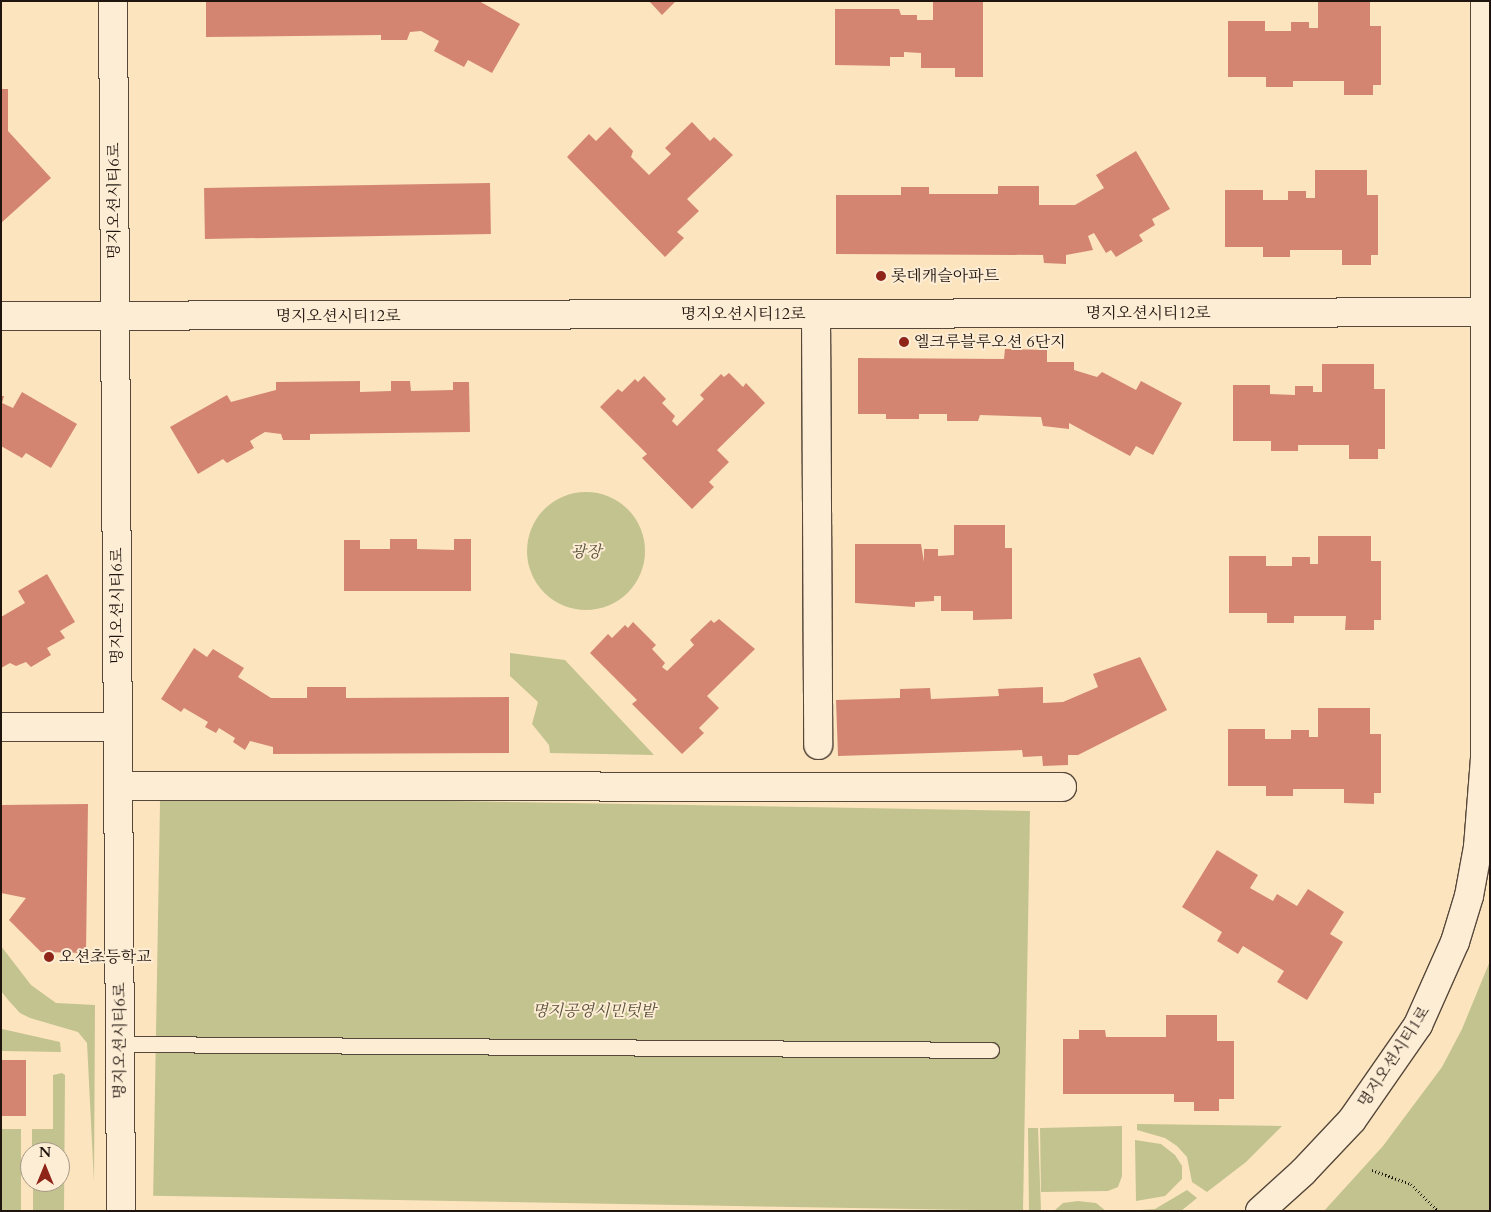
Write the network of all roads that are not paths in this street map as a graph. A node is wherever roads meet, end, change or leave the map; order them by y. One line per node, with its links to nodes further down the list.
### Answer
1 (113, 1): 6 (street, 명지오션시티6로)
2 (1485, 1): 3 (street, 명지오션시티1로)
3 (1485, 312): 4 (street, 명지오션시티12로); 15 (street, 명지오션시티1로)
4 (816, 314): 6 (street, 명지오션시티12로); 9 (street)
5 (1, 316): 6 (street, 명지오션시티12로)
6 (115, 317): 8 (street, 명지오션시티6로)
7 (1, 727): 8 (street)
8 (118, 727): 10 (street, 명지오션시티6로)
9 (818, 745)
10 (118, 786): 11 (street); 12 (street, 명지오션시티6로)
11 (1062, 788)
12 (120, 1044): 13 (lane); 14 (street, 명지오션시티6로)
13 (991, 1050)
14 (121, 1211)
15 (1260, 1211)

